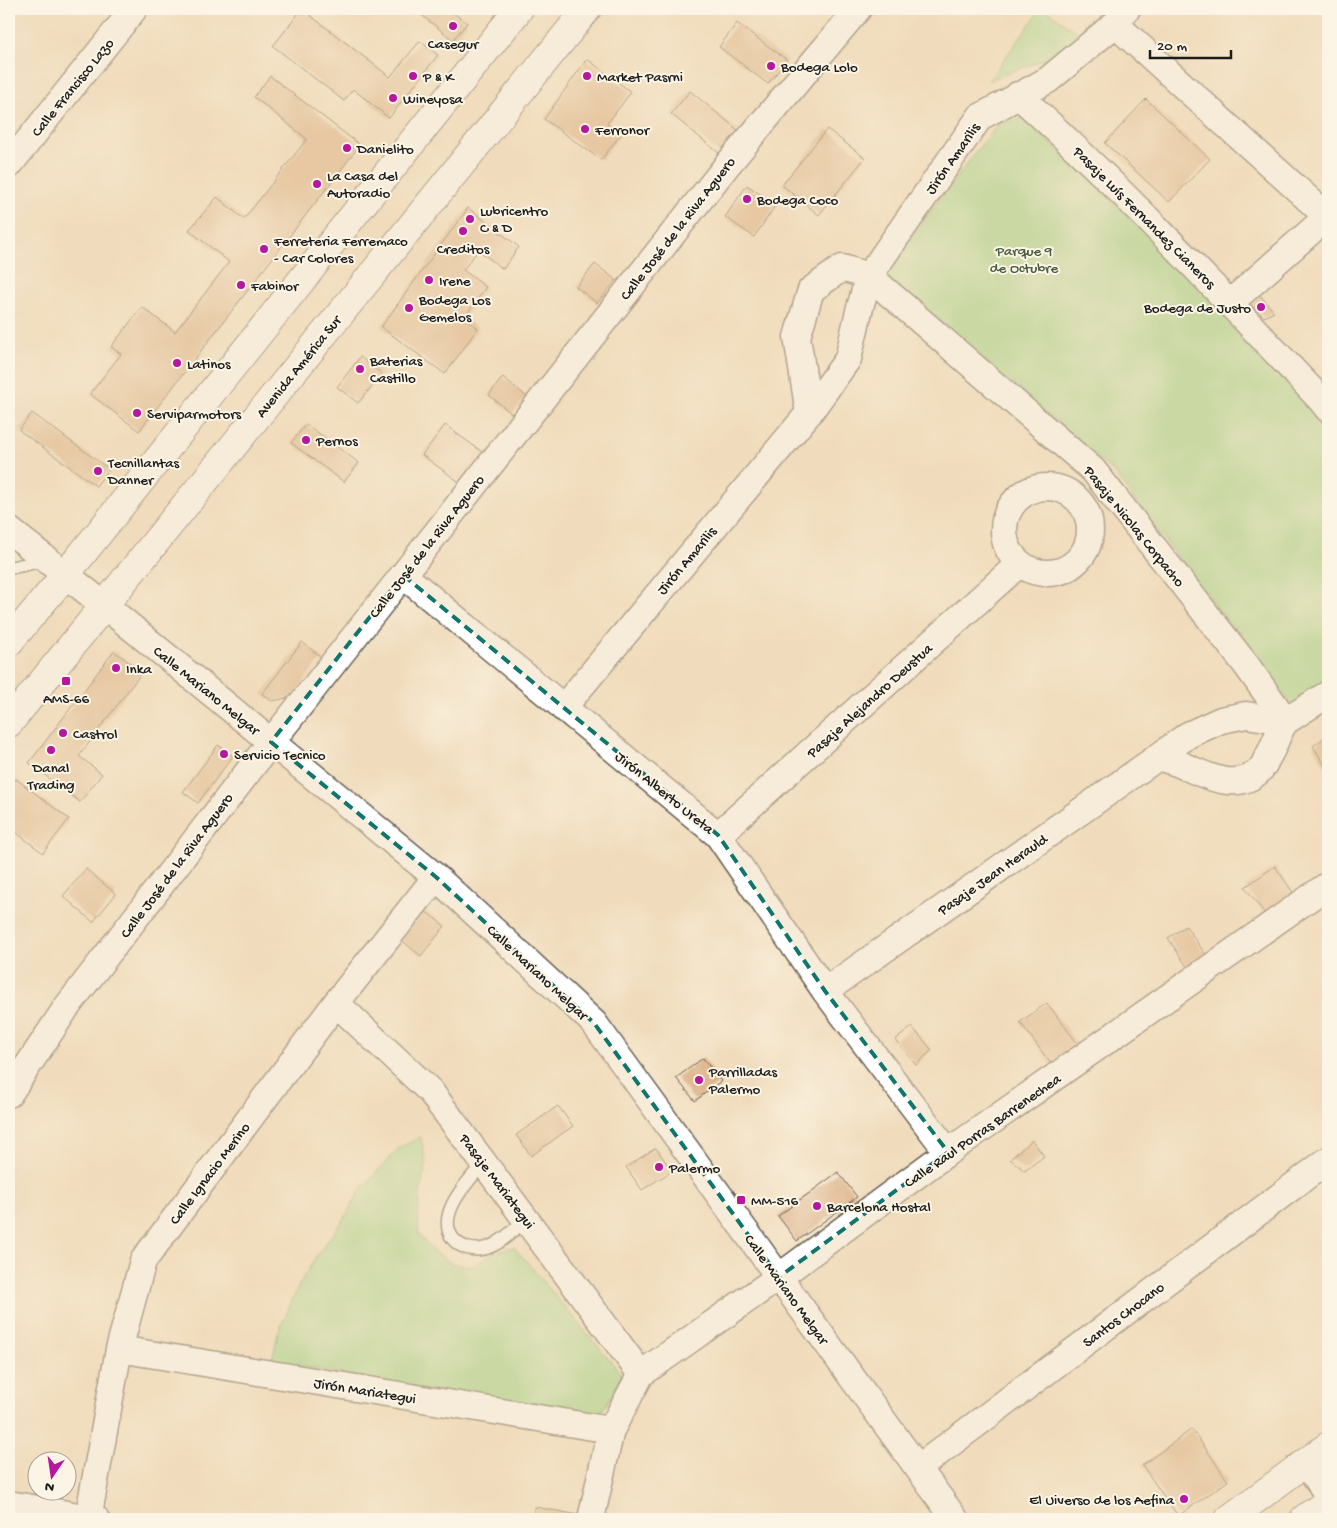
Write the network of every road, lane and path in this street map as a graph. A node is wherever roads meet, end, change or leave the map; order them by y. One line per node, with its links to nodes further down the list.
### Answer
1 (134, 9): 7 (street, Calle Francisco Lazo)
2 (519, 9): 15 (main road)
3 (587, 9): 18 (main road, Avenida América Sur)
4 (858, 9): 17 (street, Calle José de la Riva Aguero)
5 (1121, 16): 6 (street, Jirón Amarilis); 8 (street)
6 (1018, 95): 9 (street, Jirón Amarilis); 10 (street, Pasaje Luís Fernandez Cianeros)
7 (9, 165)
8 (1328, 217): 10 (street)
9 (869, 276): 12 (street, Jirón Amarilis); 12 (street); 22 (street, Pasaje Nicolas Corpacho)
10 (1230, 303): 11 (street, Pasaje Luís Fernandez Cianeros)
11 (1328, 410)
12 (809, 413): 21 (street, Jirón Amarilis)
13 (9, 530): 15 (street, Calle Mariano Melgar)
14 (1019, 564): 26 (street, Pasaje Alejandro Deustua)
15 (56, 567): 16 (lane); 18 (street, Calle Mariano Melgar); 19 (main road)
16 (9, 568)
17 (402, 575): 21 (street, Jirón Alberto Ureta); 24 (street, Calle José de la Riva Aguero)
18 (104, 605): 23 (main road, Avenida América Sur); 24 (street, Calle Mariano Melgar)
19 (10, 638)
20 (1328, 694): 22 (street)
21 (563, 708): 26 (street, Jirón Alberto Ureta)
22 (1286, 720): 25 (street, Pasaje Jean Herauld); 25 (street)
23 (9, 723)
24 (271, 742): 27 (street, Calle Mariano Melgar); 31 (street, Calle José de la Riva Aguero)
25 (1158, 757): 29 (street, Pasaje Jean Herauld)
26 (718, 835): 29 (street, Jirón Alberto Ureta)
27 (436, 878): 30 (street, Calle Ignacio Merino); 36 (street, Calle Mariano Melgar)
28 (1328, 885): 32 (street, Calle Raul Porras Barrenechea)
29 (825, 991): 32 (street, Jirón Alberto Ureta)
30 (336, 1003): 34 (street, Pasaje Mariategui); 37 (street, Calle Ignacio Merino)
31 (9, 1094)
32 (948, 1152): 36 (street, Calle Raul Porras Barrenechea)
33 (1328, 1160): 42 (street, Santos Chocano)
34 (483, 1163): 35 (street, Pasaje Mariategui); 35 (lane)
35 (527, 1219): 38 (street, Pasaje Mariategui)
36 (778, 1277): 38 (street, Calle Raul Porras Barrenechea); 42 (street, Calle Mariano Melgar)
37 (119, 1349): 39 (street, Jirón Mariategui); 46 (street, Calle Ignacio Merino)
38 (642, 1374): 39 (street, Calle Raul Porras Barrenechea)
39 (612, 1430): 47 (street, Calle Raul Porras Barrenechea)
40 (1328, 1446): 41 (main road)
41 (1306, 1463): 43 (street); 49 (main road)
42 (918, 1468): 48 (street, Calle Mariano Melgar)
43 (1328, 1495)
44 (1328, 1502): 50 (main road)
45 (9, 1504): 46 (street)
46 (91, 1519)
47 (591, 1519)
48 (955, 1519)
49 (1229, 1519)
50 (1304, 1519)

